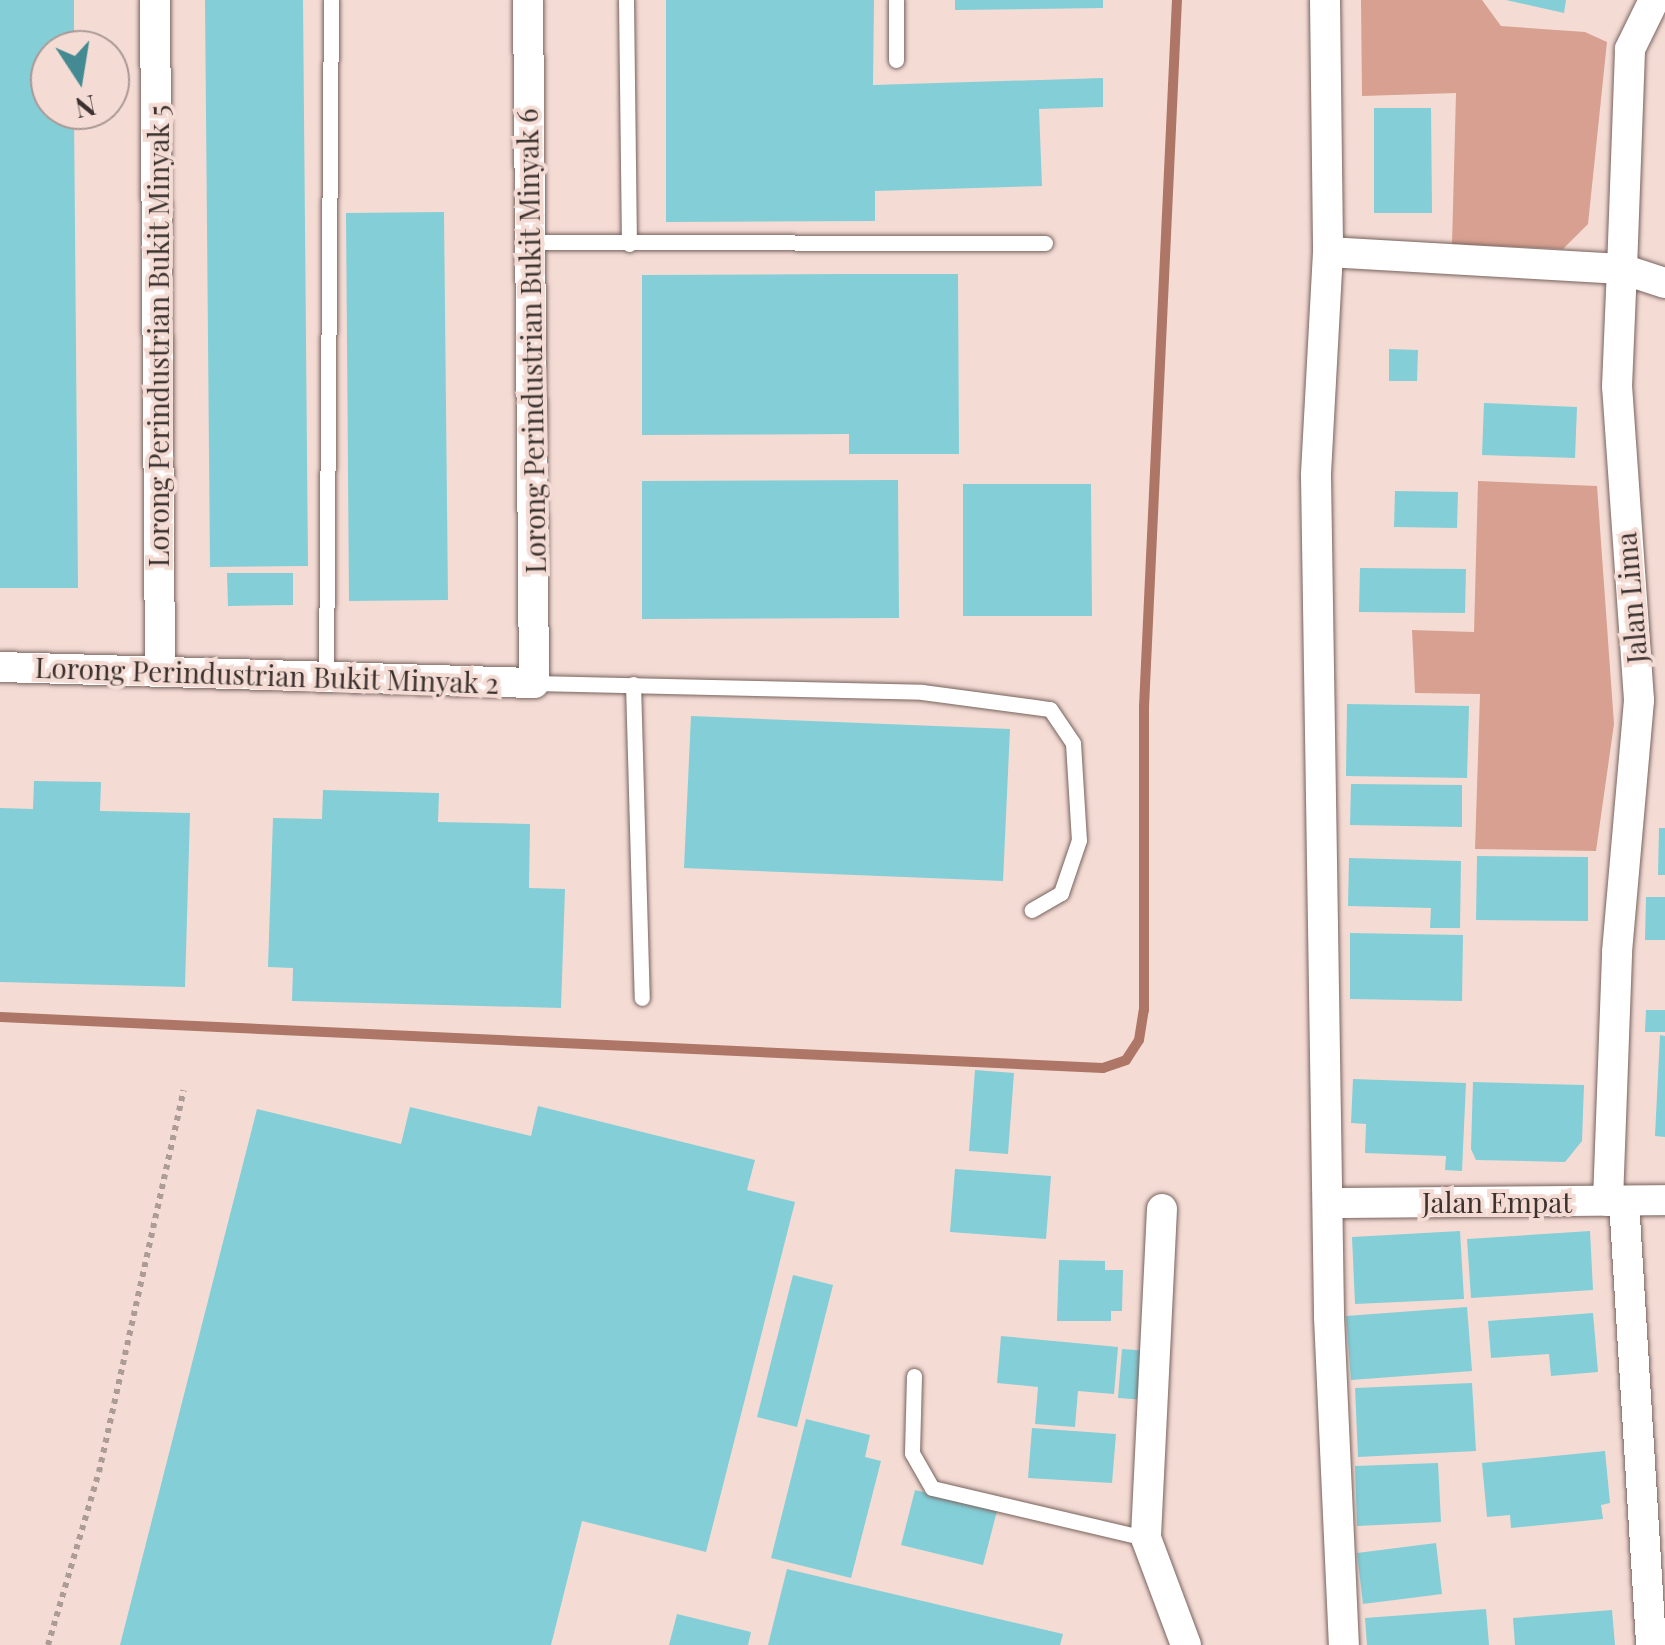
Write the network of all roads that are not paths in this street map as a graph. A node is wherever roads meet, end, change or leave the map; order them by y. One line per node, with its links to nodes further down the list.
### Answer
1 (155, 0): 16 (street, Lorong Perindustrian Bukit Minyak 5)
2 (331, 0): 17 (lane)
3 (528, 0): 9 (street, Lorong Perindustrian Bukit Minyak 6)
4 (626, 0): 11 (lane)
5 (896, 0): 8 (lane)
6 (1325, 0): 12 (street)
7 (1654, 0): 13 (street, Jalan Lima)
8 (896, 60)
9 (530, 242): 11 (lane); 18 (street, Lorong Perindustrian Bukit Minyak 6)
10 (1045, 242): 11 (lane)
11 (629, 244)
12 (1328, 252): 13 (street); 24 (street)
13 (1622, 268): 14 (street); 22 (street, Jalan Lima)
14 (1665, 283)
15 (0, 667): 16 (street, Lorong Perindustrian Bukit Minyak 2)
16 (160, 672): 17 (street, Lorong Perindustrian Bukit Minyak 2)
17 (326, 677): 18 (street, Lorong Perindustrian Bukit Minyak 2)
18 (534, 683): 19 (lane)
19 (633, 684): 20 (lane); 21 (lane)
20 (1032, 910)
21 (642, 998)
22 (1616, 1200): 23 (street, Jalan Empat); 24 (street, Jalan Empat); 30 (street, Jalan Lima)
23 (1665, 1200)
24 (1329, 1203): 29 (street)
25 (1162, 1209): 27 (street)
26 (914, 1376): 27 (lane)
27 (1146, 1538): 28 (street)
28 (1186, 1645)
29 (1344, 1645)
30 (1651, 1645)

